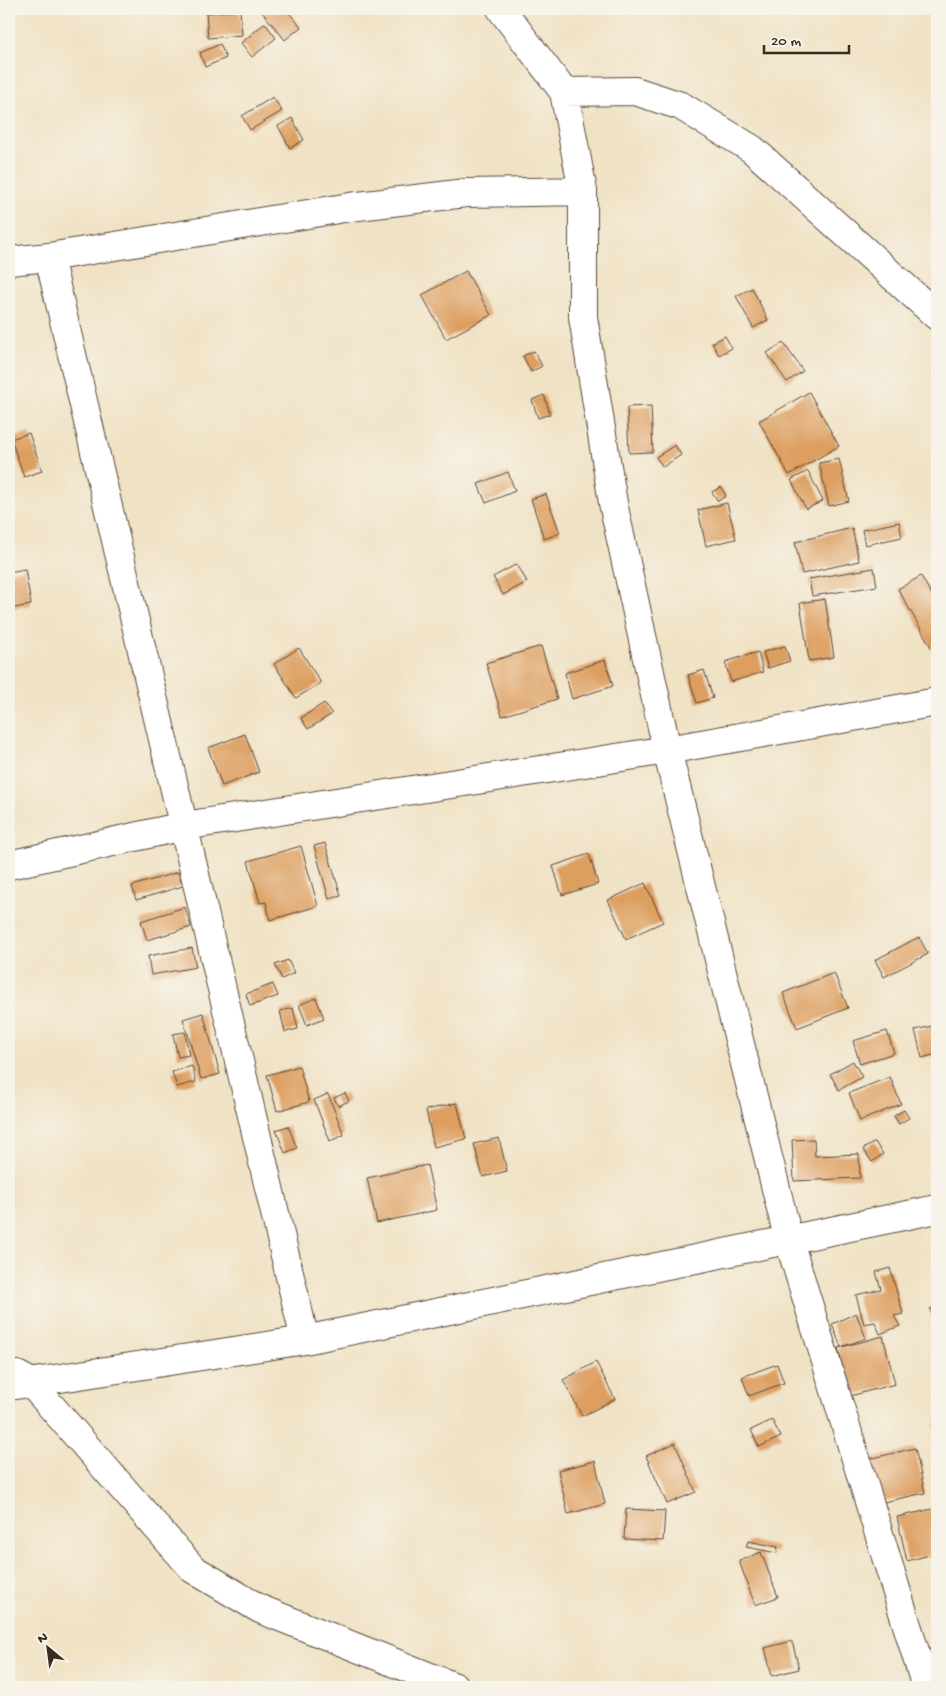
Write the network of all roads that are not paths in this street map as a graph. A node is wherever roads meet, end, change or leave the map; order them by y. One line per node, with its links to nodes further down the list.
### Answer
1 (500, 9): 2 (street)
2 (564, 92): 3 (street); 6 (street)
3 (583, 191): 4 (street); 8 (street)
4 (49, 257): 5 (street); 9 (street)
5 (9, 261)
6 (937, 316)
7 (937, 702): 8 (street)
8 (668, 750): 9 (street); 12 (street)
9 (184, 826): 10 (street); 13 (street)
10 (9, 865)
11 (937, 1209): 12 (street)
12 (789, 1241): 13 (street); 15 (street)
13 (305, 1340): 14 (street)
14 (16, 1379): 16 (street)
15 (927, 1686)
16 (455, 1687)

